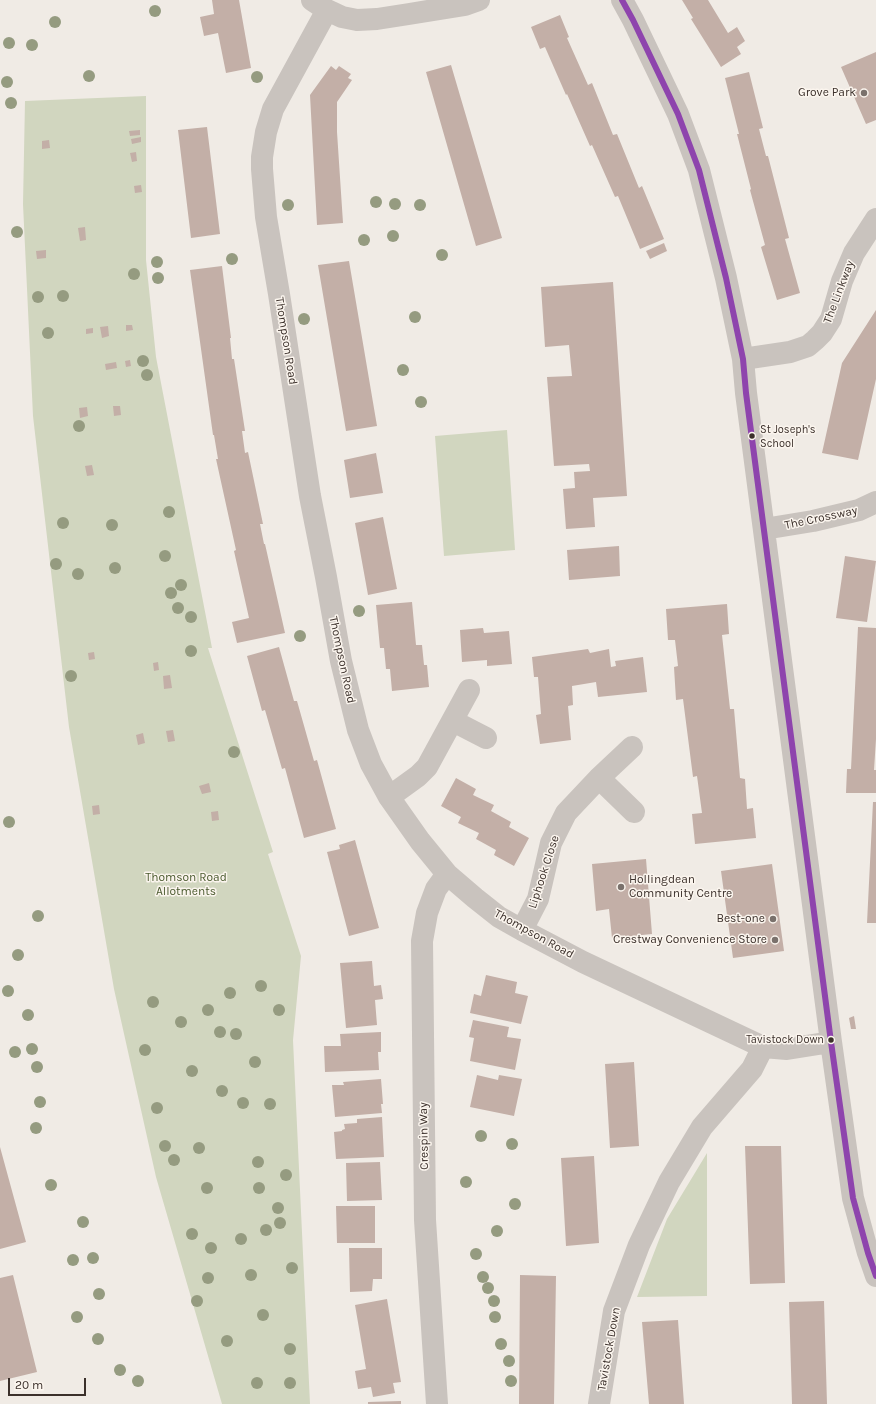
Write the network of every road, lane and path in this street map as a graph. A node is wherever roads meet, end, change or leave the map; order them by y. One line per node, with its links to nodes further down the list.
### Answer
1 (479, 0): 3 (street)
2 (622, 0): 5 (street)
3 (319, 5): 13 (street, Thompson Road)
4 (876, 219): 5 (street, The Linkway)
5 (743, 358): 7 (street)
6 (876, 502): 7 (street, The Crossway)
7 (764, 529): 17 (street)
8 (469, 690): 9 (street)
9 (453, 721): 10 (street); 13 (street)
10 (486, 738)
11 (632, 747): 12 (street, Liphook Close)
12 (599, 778): 14 (street); 16 (street, Liphook Close)
13 (389, 796): 15 (street, Thompson Road)
14 (634, 812)
15 (448, 874): 16 (street, Thompson Road); 20 (street, Crespin Way)
16 (522, 930): 18 (street, Thompson Road)
17 (830, 1042): 18 (street, Thompson Road); 19 (street)
18 (763, 1047): 21 (street, Tavistock Down)
19 (876, 1276)
20 (437, 1404)
21 (599, 1404)

